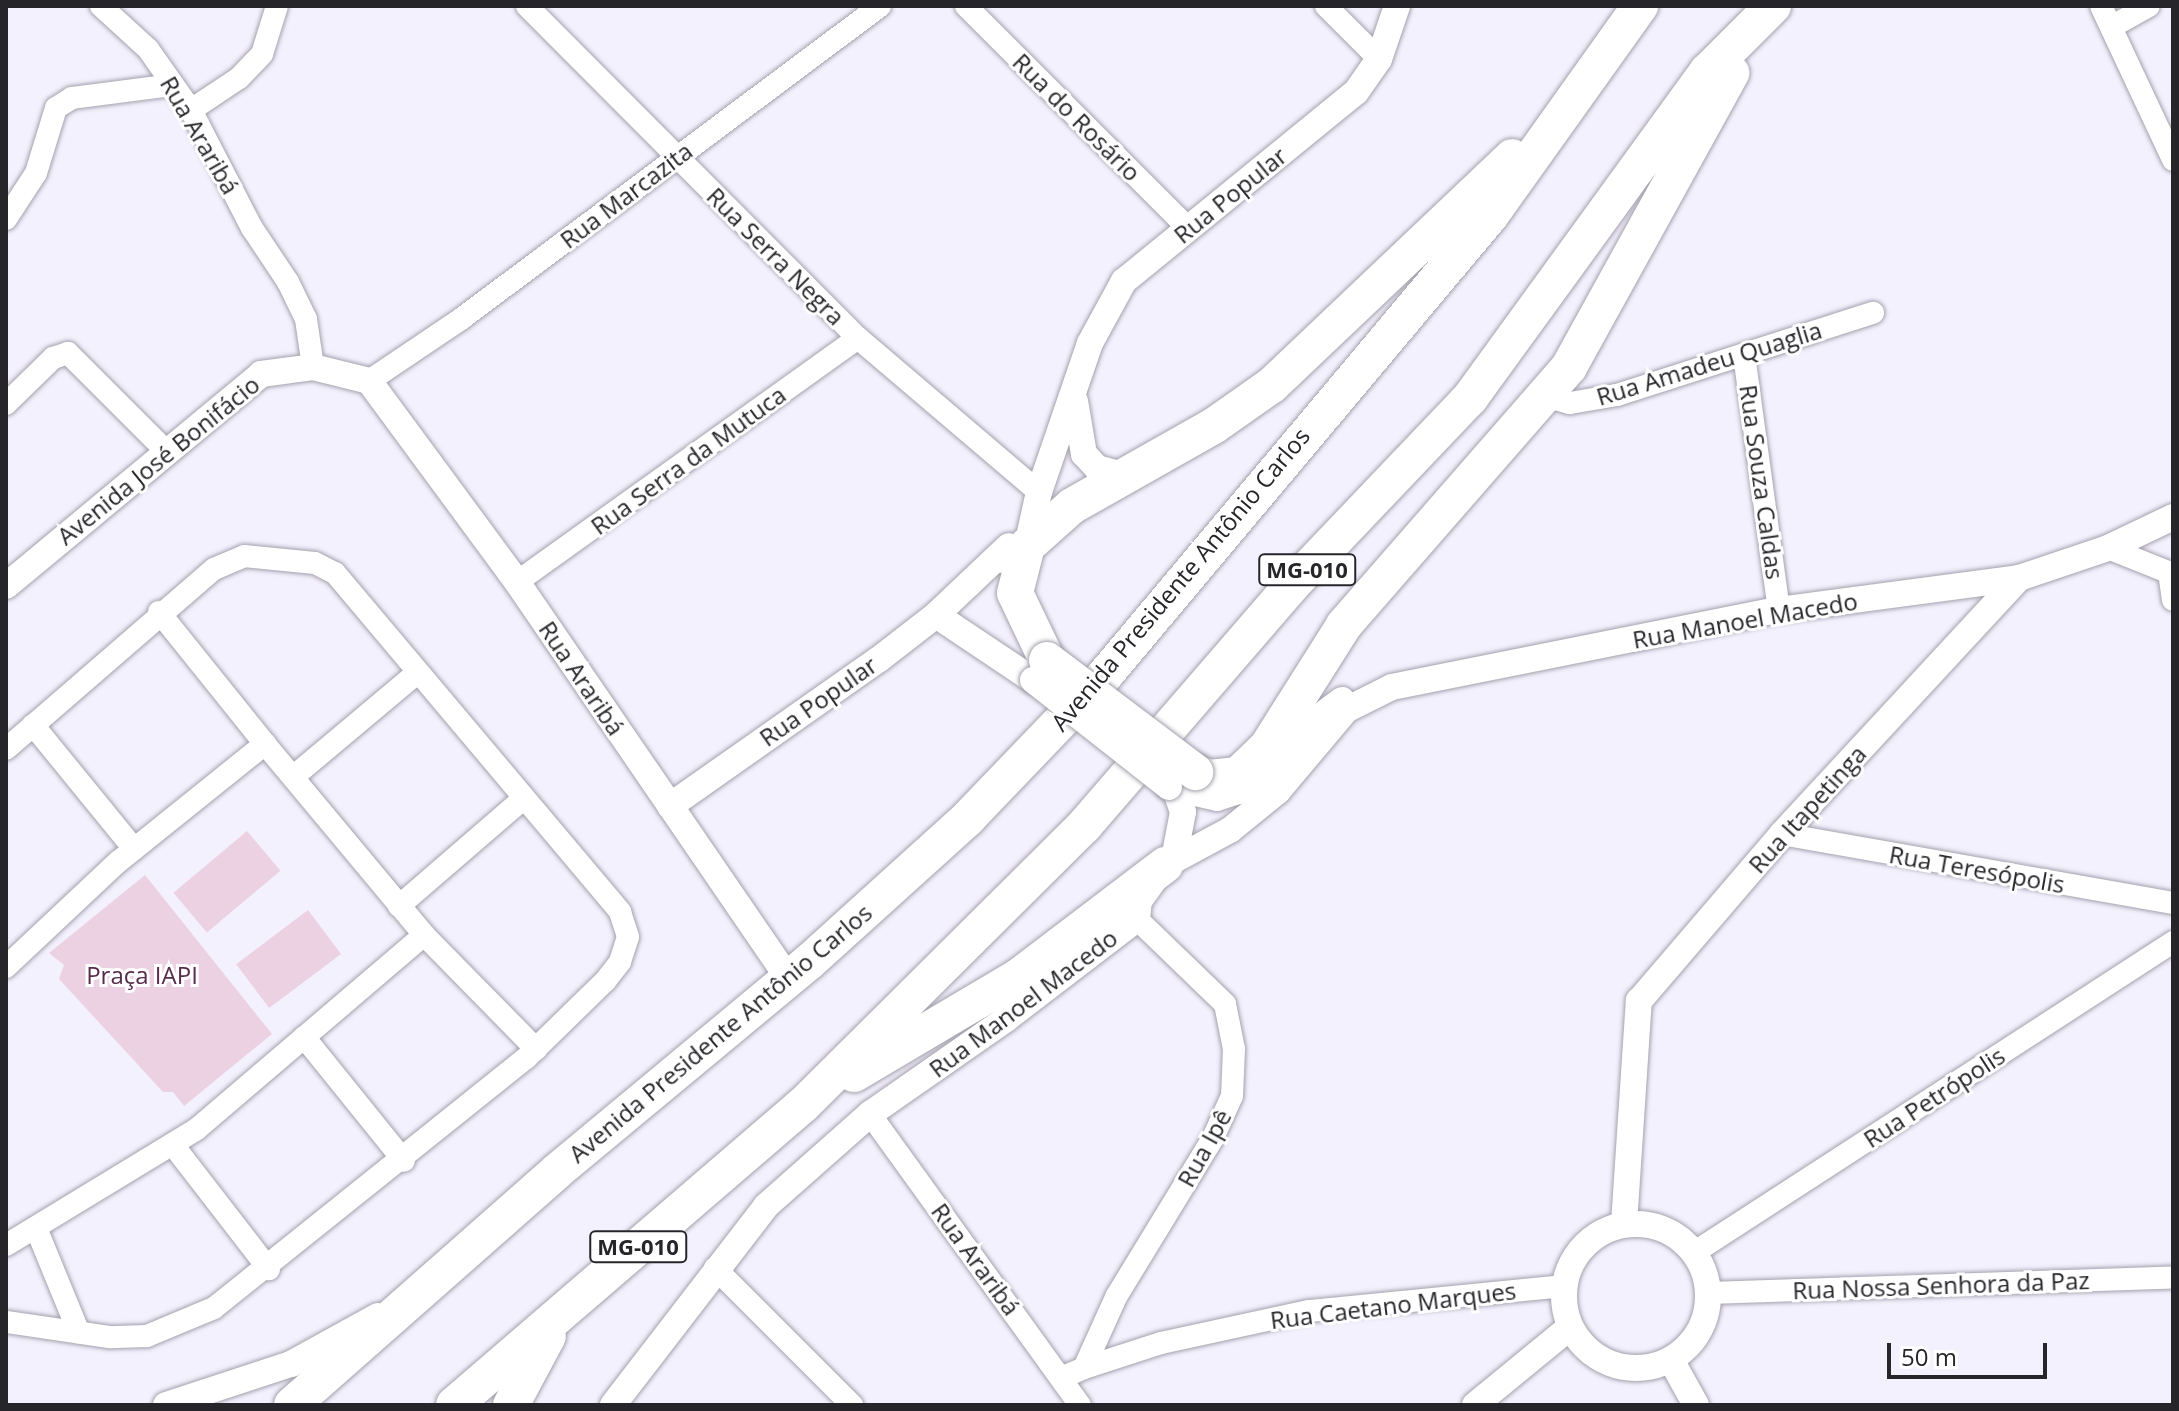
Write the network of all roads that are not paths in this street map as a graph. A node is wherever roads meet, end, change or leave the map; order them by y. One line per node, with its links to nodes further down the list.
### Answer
1 (101, 6): 13 (street, Rua Araribá)
2 (277, 6): 15 (street)
3 (527, 6): 16 (street, Rua Serra Negra)
4 (880, 6): 16 (street, Rua Marcazita)
5 (966, 6): 19 (street, Rua do Rosário)
6 (1326, 6): 12 (street)
7 (1397, 6): 12 (street, Rua Popular)
8 (1640, 6): 14 (highway, Avenida Presidente Antônio Carlos)
9 (1774, 6): 26 (highway); 63 (highway, MG-010)
10 (2149, 6): 11 (street)
11 (2106, 16): 17 (street)
12 (1379, 59): 19 (street, Rua Popular)
13 (172, 85): 15 (street, Rua Araribá); 18 (street)
14 (1574, 97): 29 (highway); 60 (highway, Avenida Presidente Antônio Carlos)
15 (191, 110): 23 (street, Rua Araribá)
16 (676, 156): 21 (street, Rua Serra Negra); 24 (street, Rua Marcazita)
17 (2173, 160)
18 (6, 219)
19 (1188, 228): 25 (street, Rua Popular)
20 (1873, 313): 22 (street, Rua Amadeu Quaglia)
21 (858, 338): 31 (street, Rua Serra Negra); 36 (street, Rua Serra da Mutuca)
22 (1744, 355): 26 (street, Rua Amadeu Quaglia); 38 (street, Rua Souza Caldas)
23 (313, 367): 24 (street, Avenida José Bonifácio); 28 (street, Avenida José Bonifácio)
24 (369, 381): 36 (street, Rua Araribá)
25 (1074, 392): 29 (street); 31 (street, Rua Popular)
26 (1545, 396): 48 (highway)
27 (6, 404): 28 (street)
28 (166, 451): 35 (street, Avenida José Bonifácio)
29 (1123, 475): 31 (highway)
30 (2173, 517): 32 (street, Rua Itapetinga)
31 (1024, 528): 40 (street, Rua Popular); 41 (highway)
32 (2108, 548): 33 (street); 34 (street, Rua Itapetinga)
33 (2171, 573): 37 (street)
34 (2019, 578): 38 (street, Rua Manoel Macedo); 51 (street, Rua Itapetinga)
35 (8, 579)
36 (517, 582): 50 (street, Rua Araribá)
37 (2173, 600)
38 (1779, 610): 43 (street, Rua Manoel Macedo)
39 (159, 612): 42 (street); 44 (street); 45 (street)
40 (936, 615): 41 (street); 50 (street, Rua Popular)
41 (1040, 670): 48 (highway, bridge)
42 (418, 672): 47 (street); 49 (street)
43 (1472, 672): 48 (street, Rua Manoel Macedo); 53 (street, Rua Manoel Macedo)
44 (33, 725): 46 (street); 52 (street)
45 (265, 744): 47 (street); 52 (street)
46 (6, 749)
47 (293, 777): 55 (street)
48 (1180, 784): 53 (street)
49 (524, 798): 55 (street); 62 (street)
50 (670, 806): 60 (street, Rua Araribá)
51 (1782, 834): 54 (street, Rua Teresópolis); 67 (street, Rua Itapetinga)
52 (134, 849): 59 (street)
53 (1170, 862): 56 (street, Rua Manoel Macedo); 63 (highway)
54 (2173, 903)
55 (399, 906): 57 (street)
56 (1137, 919): 64 (street, Rua Manoel Macedo); 83 (street, Rua Ipê)
57 (424, 935): 61 (street); 62 (street)
58 (2173, 942): 70 (street, Rua Petrópolis)
59 (9, 958)
60 (789, 979): 76 (highway, Avenida Presidente Antônio Carlos)
61 (304, 1037): 65 (street); 66 (street)
62 (536, 1049): 66 (street)
63 (804, 1104): 77 (highway, MG-010)
64 (870, 1114): 71 (street, Rua Manoel Macedo); 84 (street, Rua Araribá)
65 (173, 1145): 68 (street); 72 (street)
66 (404, 1161): 72 (street)
67 (1624, 1224): 70 (street); 74 (street)
68 (36, 1228): 69 (street); 80 (street)
69 (6, 1245)
70 (1695, 1252): 75 (street)
71 (715, 1268): 86 (street, Rua Manoel Macedo); 92 (street)
72 (269, 1269): 80 (street)
73 (2173, 1278): 75 (street, Rua Nossa Senhora da Paz)
74 (1564, 1286): 79 (street); 83 (street, Rua Caetano Marques)
75 (1709, 1293): 81 (street)
76 (409, 1299): 82 (street); 89 (highway, Avenida Presidente Antônio Carlos)
77 (566, 1307): 90 (highway, MG-010); 91 (highway)
78 (6, 1322): 80 (street)
79 (1570, 1327): 81 (street); 93 (street)
80 (79, 1333)
81 (1671, 1360): 94 (street)
82 (291, 1364): 87 (street); 88 (street)
83 (1084, 1368): 84 (street)
84 (1061, 1378): 85 (street, Rua Araribá)
85 (1074, 1402)
86 (617, 1403)
87 (166, 1405)
88 (229, 1405)
89 (292, 1405)
90 (454, 1405)
91 (511, 1405)
92 (852, 1405)
93 (1475, 1405)
94 (1696, 1405)

